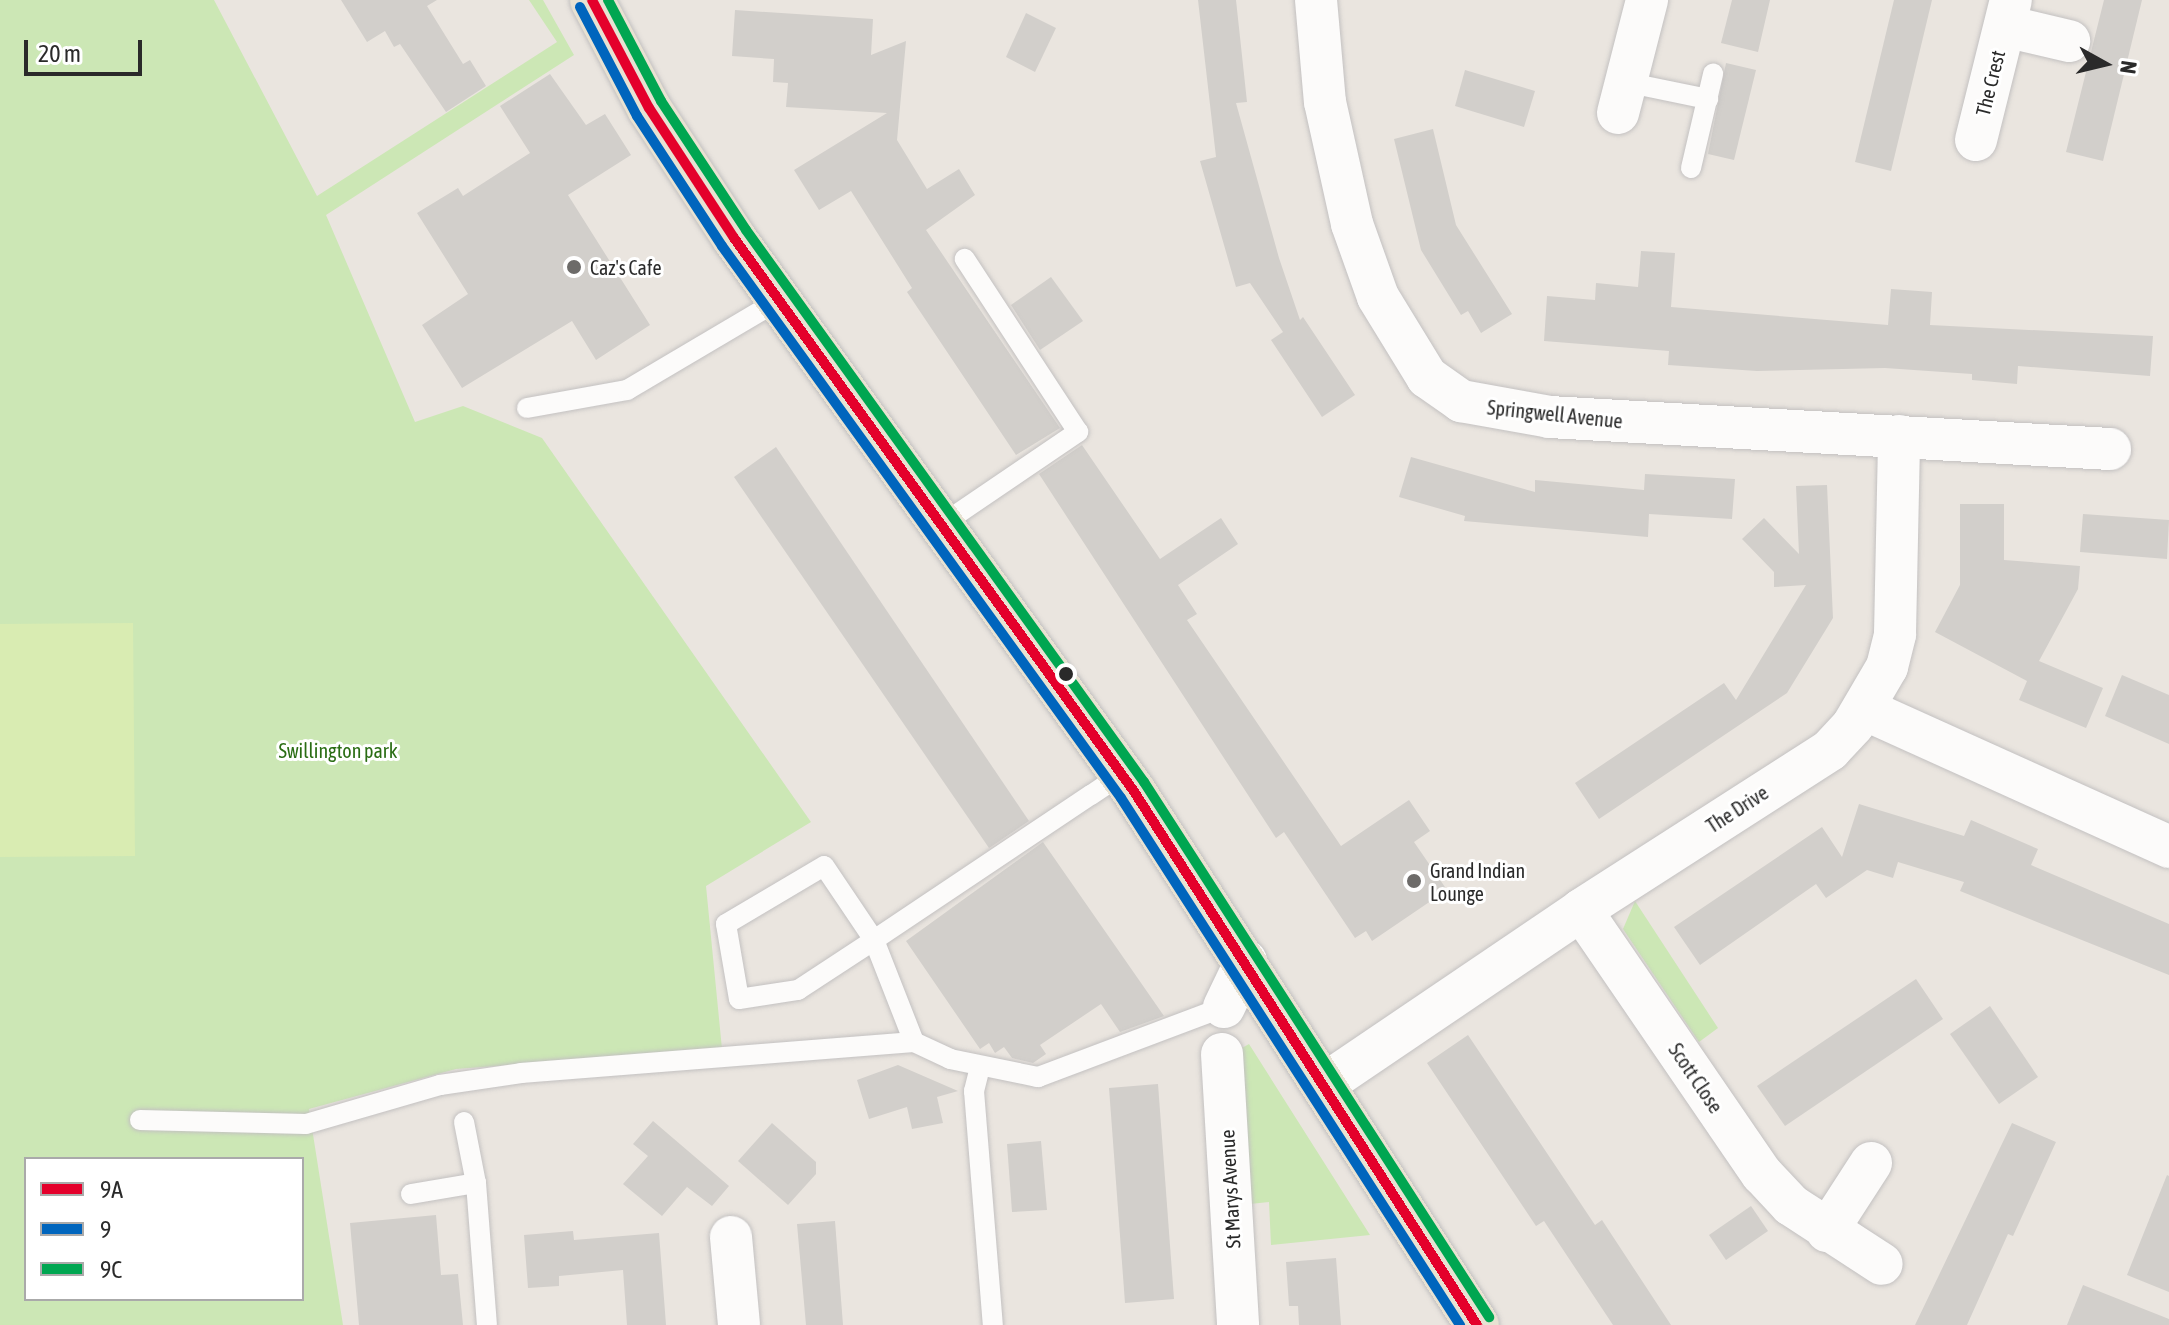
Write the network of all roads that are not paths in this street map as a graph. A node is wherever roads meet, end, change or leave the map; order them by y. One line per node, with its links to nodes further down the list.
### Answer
1 (1316, 0): 14 (street, Springwell Avenue)
2 (1647, 0): 7 (street)
3 (605, 5): 12 (main road)
4 (2008, 13): 5 (street, The Crest); 9 (street, The Crest)
5 (2069, 41)
6 (1713, 74): 8 (lane)
7 (1622, 98): 8 (lane)
8 (1708, 99): 10 (lane)
9 (1976, 140)
10 (1691, 168)
11 (965, 259): 16 (lane)
12 (779, 300): 13 (lane); 16 (main road)
13 (527, 408)
14 (1899, 436): 15 (street, Springwell Avenue); 17 (street)
15 (2110, 449)
16 (941, 525): 18 (main road)
17 (1864, 709): 19 (street); 20 (street, The Drive)
18 (1121, 775): 21 (lane); 22 (main road)
19 (2169, 847)
20 (1581, 910): 27 (street, The Drive); 33 (street, Scott Close)
21 (874, 940): 21 (lane); 24 (lane)
22 (1246, 961): 23 (street); 27 (main road)
23 (1224, 1007): 26 (lane)
24 (914, 1042): 26 (lane); 28 (lane)
25 (1222, 1054): 39 (street, St Marys Avenue)
26 (980, 1067): 38 (lane)
27 (1323, 1085): 40 (main road)
28 (140, 1120)
29 (464, 1122): 31 (lane)
30 (1871, 1163): 33 (street)
31 (476, 1183): 32 (lane); 36 (lane)
32 (411, 1194)
33 (1827, 1231): 35 (street, Scott Close)
34 (731, 1237): 37 (street)
35 (1882, 1264)
36 (487, 1325)
37 (739, 1325)
38 (993, 1325)
39 (1238, 1325)
40 (1477, 1325)

